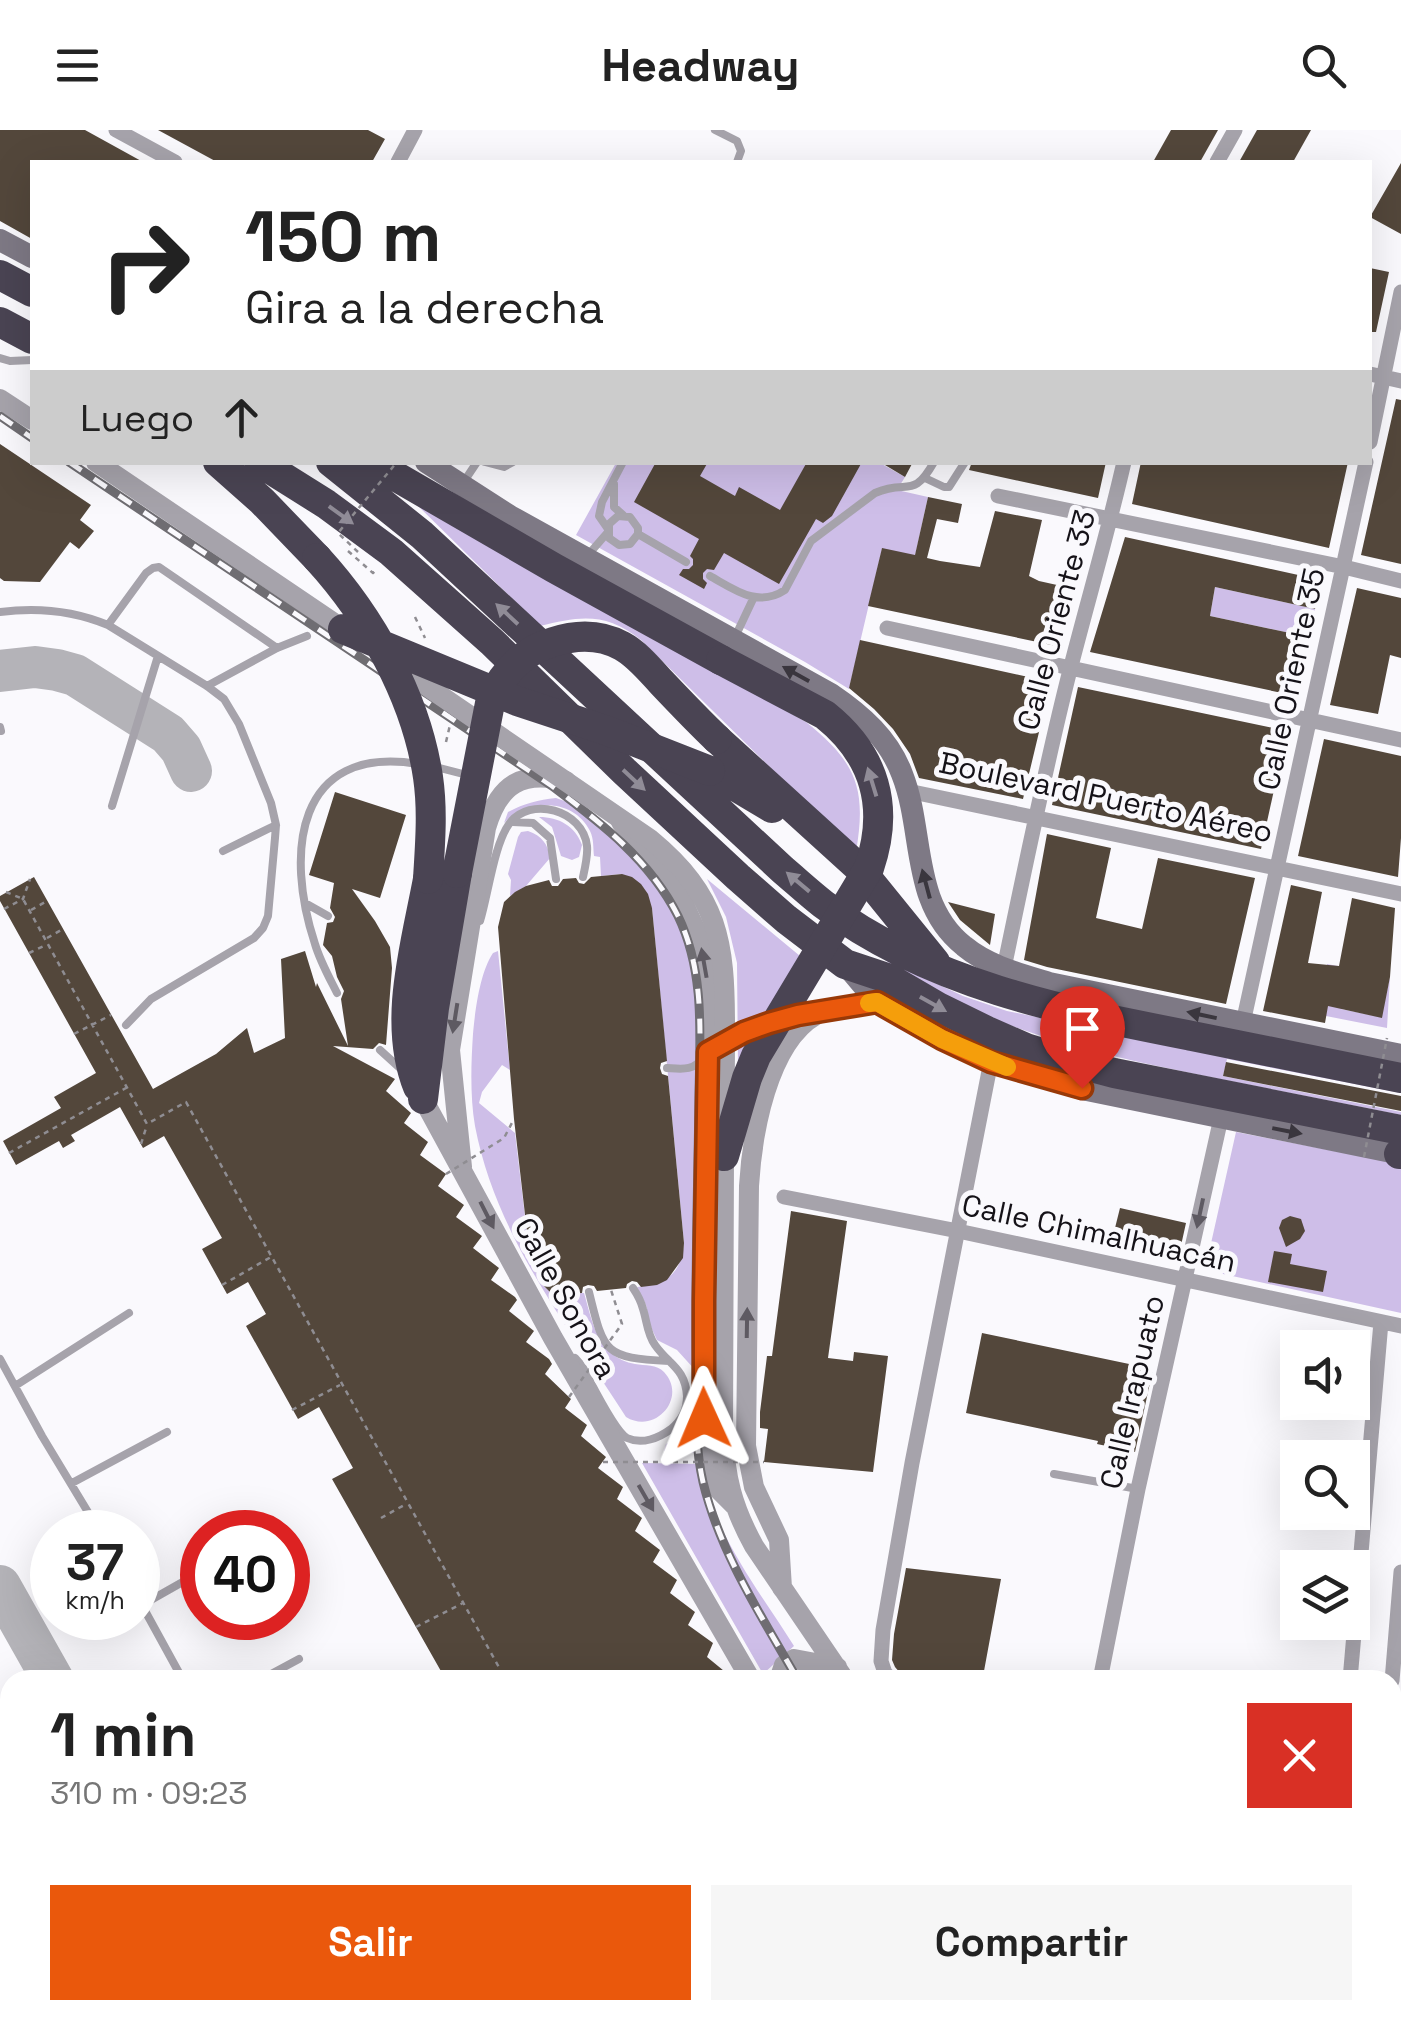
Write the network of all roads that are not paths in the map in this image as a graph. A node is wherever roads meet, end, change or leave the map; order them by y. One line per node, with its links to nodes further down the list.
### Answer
1 (116, 130): 5 (street)
2 (715, 130): 7 (lane)
3 (1235, 130): 8 (street)
4 (412, 131): 6 (street)
5 (171, 160)
6 (399, 160)
7 (738, 160)
8 (1218, 160)
9 (0, 240): 10 (main road)
10 (30, 256)
11 (0, 274): 12 (highway)
12 (30, 291)
13 (1401, 292): 18 (street)
14 (0, 322): 15 (highway)
15 (30, 339)
16 (0, 358): 17 (lane)
17 (30, 360)
18 (1377, 376): 19 (street); 22 (street)
19 (1401, 380)
20 (0, 398): 21 (street)
21 (30, 419)
22 (1372, 423)
23 (100, 465): 54 (street)
24 (221, 465): 71 (highway, bridge)
25 (264, 465): 79 (highway, one-way to 79)
26 (335, 465): 80 (highway, one-way to 26)
27 (376, 465): 42 (highway)
28 (426, 465): 42 (highway)
29 (428, 465): 38 (main road, Boulevard Puerto Aéreo)
30 (474, 465): 38 (lane)
31 (621, 465): 36 (lane)
32 (932, 465): 37 (lane)
33 (963, 465): 37 (lane)
34 (1123, 465): 41 (street, Calle Oriente 33)
35 (1365, 465): 47 (street, Calle Oriente 35)
36 (614, 478): 40 (lane); 43 (lane)
37 (925, 478): 50 (lane)
38 (462, 484): 45 (main road, Boulevard Puerto Aéreo)
39 (998, 496): 41 (street)
40 (623, 516): 43 (lane); 44 (lane)
41 (1112, 519): 47 (street); 59 (street, Calle Oriente 33)
42 (472, 521): 57 (highway)
43 (608, 530): 44 (lane); 45 (lane)
44 (638, 534): 46 (lane)
45 (586, 559): 57 (main road, Boulevard Puerto Aéreo)
46 (686, 562)
47 (1344, 567): 49 (street); 61 (street, Calle Oriente 35)
48 (710, 576): 50 (lane)
49 (1401, 582)
50 (754, 599): 57 (lane)
51 (0, 612): 52 (lane)
52 (108, 625): 56 (lane); 58 (lane)
53 (887, 628): 59 (street)
54 (343, 629): 74 (highway, bridge); 98 (street, bridge)
55 (307, 636): 56 (lane)
56 (276, 648): 60 (lane)
57 (727, 649): 64 (main road, Boulevard Puerto Aéreo, one-way to 57); 98 (highway, one-way to 57, bridge)
58 (158, 656): 60 (lane); 65 (lane)
59 (1070, 668): 61 (street); 66 (street, Calle Oriente 33)
60 (207, 686): 68 (lane)
61 (1310, 718): 62 (street); 70 (street, Calle Oriente 35)
62 (1401, 740)
63 (510, 786): 76 (lane); 78 (street); 91 (street, one-way to 63)
64 (908, 791): 66 (street, Boulevard Puerto Aéreo); 81 (main road, one-way to 64)
65 (112, 806)
66 (1036, 816): 70 (street, Boulevard Puerto Aéreo); 81 (street, Calle Oriente 33)
67 (511, 822): 72 (lane); 73 (lane); 78 (lane)
68 (276, 825): 69 (lane); 86 (lane)
69 (223, 851)
70 (1278, 869): 75 (street, Boulevard Puerto Aéreo); 85 (street, Calle Oriente 35)
71 (442, 876): 74 (highway, bridge); 95 (highway)
72 (584, 877)
73 (556, 880)
74 (879, 894): 80 (highway)
75 (1401, 894)
76 (305, 903): 77 (lane); 82 (lane)
77 (328, 916)
78 (464, 960): 99 (street, one-way to 99)
79 (845, 964): 83 (main road); 97 (highway, one-way to 97)
80 (940, 968): 88 (highway)
81 (1004, 968): 85 (main road, one-way to 81)
82 (337, 993)
83 (877, 1002): 84 (street); 92 (main road)
84 (830, 1009): 91 (street); 120 (street, one-way to 84)
85 (1243, 1023): 87 (main road)
86 (126, 1025)
87 (1286, 1032): 88 (highway); 89 (main road)
88 (1213, 1040): 94 (highway)
89 (1394, 1046)
90 (380, 1050): 95 (lane)
91 (708, 1052): 93 (lane); 112 (street)
92 (991, 1062): 96 (main road); 101 (street)
93 (667, 1068)
94 (1401, 1078)
95 (418, 1088): 99 (street, Calle Sonora)
96 (1221, 1118): 97 (main road, one-way to 97); 102 (street, Calle Irapuato, one-way to 102)
97 (1401, 1148)
98 (724, 1156): 117 (street)
99 (454, 1171): 108 (street, Calle Sonora, one-way to 108)
100 (784, 1197): 101 (street, Calle Chimalhuacán)
101 (958, 1231): 102 (street, Calle Chimalhuacán); 129 (street)
102 (1186, 1280): 106 (street, Calle Chimalhuacán); 116 (street, Calle Irapuato)
103 (634, 1288): 110 (lane)
104 (589, 1292): 110 (lane)
105 (129, 1313): 111 (lane)
106 (1381, 1322): 107 (street, Calle Chimalhuacán); 131 (street)
107 (1401, 1326)
108 (553, 1338): 112 (lane); 125 (street, Calle Sonora, one-way to 125)
109 (0, 1359): 111 (lane)
110 (670, 1361): 112 (lane)
111 (16, 1386): 115 (lane)
112 (695, 1386): 117 (street)
113 (166, 1432): 115 (lane)
114 (1054, 1474): 116 (lane)
115 (72, 1483): 118 (lane)
116 (1138, 1489): 130 (street, Calle Irapuato)
117 (734, 1504): 120 (street)
118 (87, 1510)
119 (1401, 1572): 132 (street)
120 (782, 1588): 128 (street)
121 (160, 1638): 123 (lane)
122 (299, 1658): 124 (lane)
123 (177, 1670)
124 (278, 1670)
125 (746, 1670)
126 (782, 1670): 127 (street)
127 (828, 1670)
128 (838, 1670)
129 (883, 1670)
130 (1102, 1670)
131 (1351, 1670)
132 (1393, 1670)

